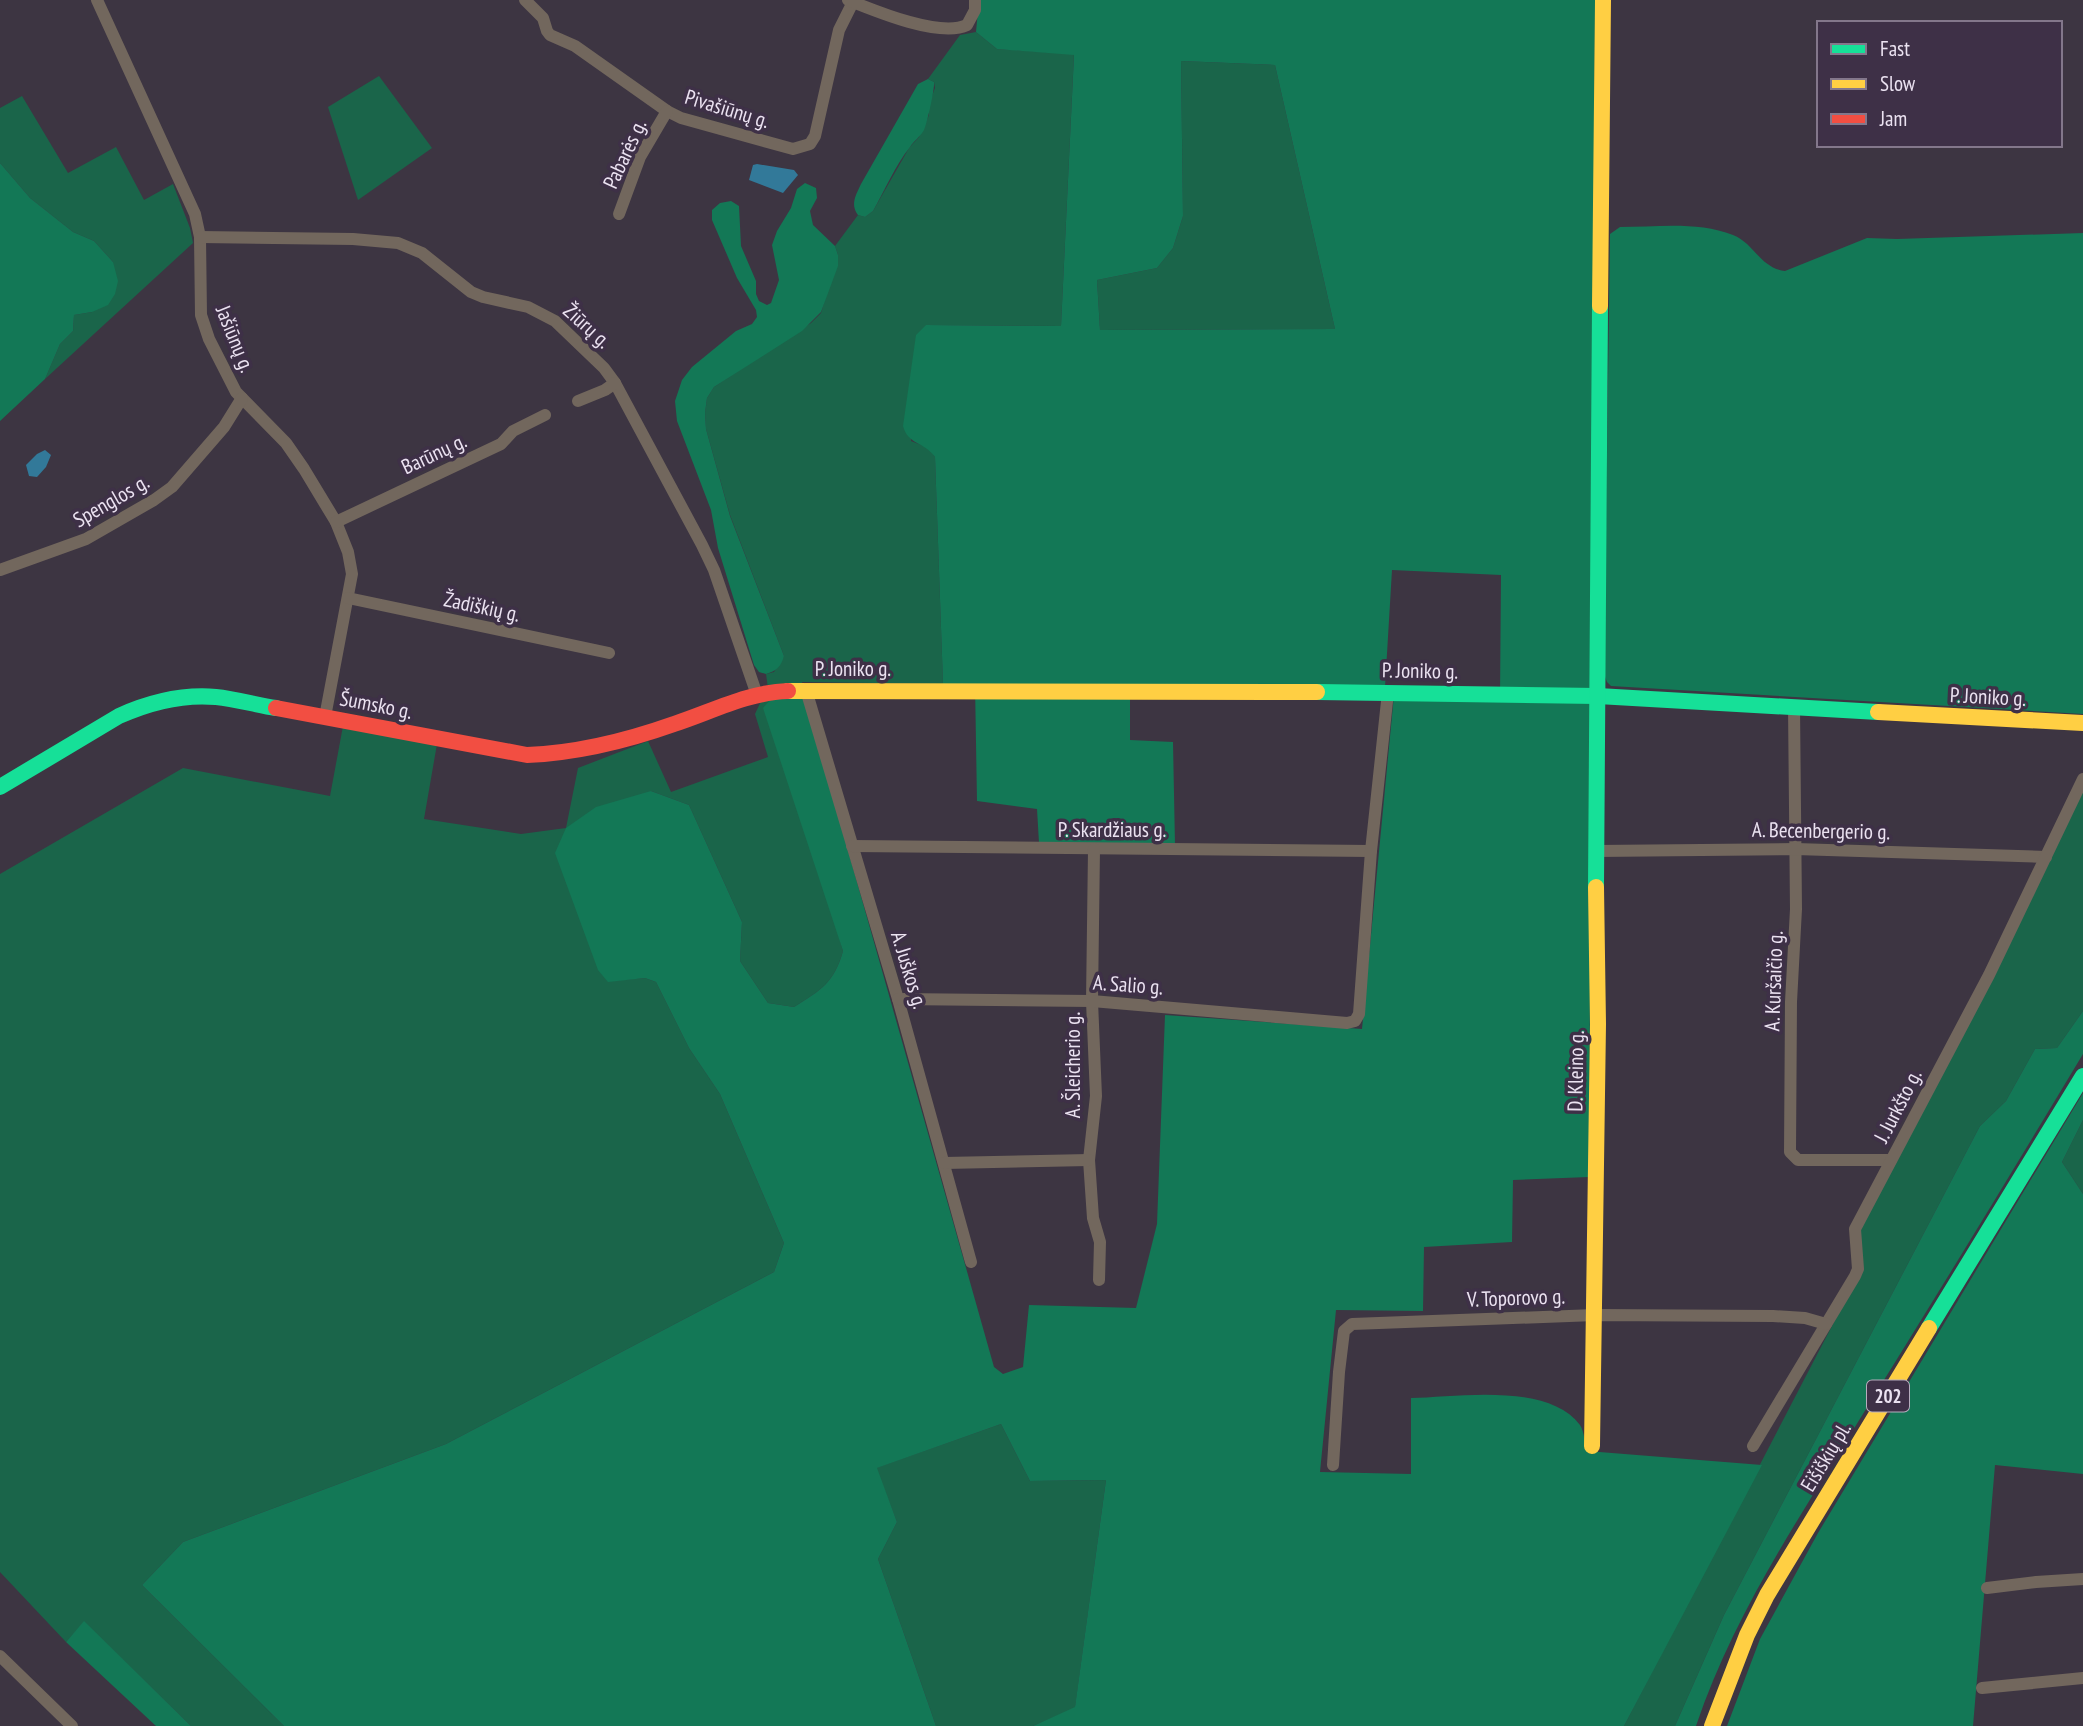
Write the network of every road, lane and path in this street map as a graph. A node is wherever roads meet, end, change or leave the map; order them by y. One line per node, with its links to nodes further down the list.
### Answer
1 (97, 0): 8 (street, Jašiūnų g.)
2 (525, 0): 6 (street, Pivašiūnų g.)
3 (975, 0): 5 (street)
4 (1603, 0): 20 (street, D. Kleino g.)
5 (851, 1): 6 (street, Pivašiūnų g.)
6 (667, 111): 7 (street, Pabarės g.)
7 (619, 214)
8 (200, 237): 9 (street, Žiūrų g.); 10 (street, Jašiūnų g.)
9 (615, 383): 11 (street); 19 (street, Žiūrų g.)
10 (242, 398): 13 (street, Jašiūnų g.); 14 (street, Spenglos g.)
11 (578, 401)
12 (545, 415): 13 (street, Barūnų g.)
13 (336, 522): 15 (street, Jašiūnų g.)
14 (0, 570)
15 (348, 598): 16 (street, Žadiškių g.); 22 (street, Jašiūnų g.)
16 (609, 653)
17 (806, 690): 18 (street, P. Joniko g.); 19 (street, P. Joniko g.); 26 (street, A. Juškos g.)
18 (1388, 692): 20 (street, P. Joniko g.); 29 (street)
19 (757, 695): 22 (street, Šumsko g.)
20 (1598, 696): 21 (street, P. Joniko g.); 30 (street, D. Kleino g.)
21 (1794, 706): 23 (street, P. Joniko g.); 28 (street, A. Kuršaičio g.)
22 (324, 716): 25 (street, Šumsko g.)
23 (2083, 723)
24 (2083, 779): 31 (street, J. Jurkšto g.)
25 (0, 787)
26 (852, 846): 27 (street, P. Skardžiaus g.); 32 (street, A. Juškos g.)
27 (1094, 849): 29 (street, P. Skardžiaus g.); 33 (street, A. Šleicherio g.)
28 (1796, 849): 30 (street, A. Becenbergerio g.); 31 (street, A. Becenbergerio g.); 36 (street, A. Kuršaičio g.)
29 (1371, 850): 33 (street, A. Salio g.)
30 (1596, 851): 40 (street, D. Kleino g.)
31 (2046, 857): 36 (street, J. Jurkšto g.)
32 (898, 999): 33 (street, A. Salio g.); 37 (street, A. Juškos g.)
33 (1092, 1001): 35 (street, A. Šleicherio g.)
34 (2083, 1076): 51 (street, Eišiškių pl. / 202)
35 (1089, 1160): 37 (street); 39 (street, A. Šleicherio g.)
36 (1891, 1160): 41 (street, J. Jurkšto g.)
37 (944, 1163): 38 (street, A. Juškos g.)
38 (971, 1262)
39 (1099, 1280)
40 (1595, 1315): 41 (street, V. Toporovo g.); 42 (street, D. Kleino g.); 44 (street, V. Toporovo g.)
41 (1826, 1324): 43 (street, J. Jurkšto g.)
42 (1592, 1446)
43 (1753, 1446)
44 (1334, 1465)
45 (2083, 1579): 46 (street)
46 (1987, 1588)
47 (0, 1656): 50 (street)
48 (2083, 1678): 49 (street)
49 (1982, 1688)
50 (72, 1726)
51 (1712, 1726)

